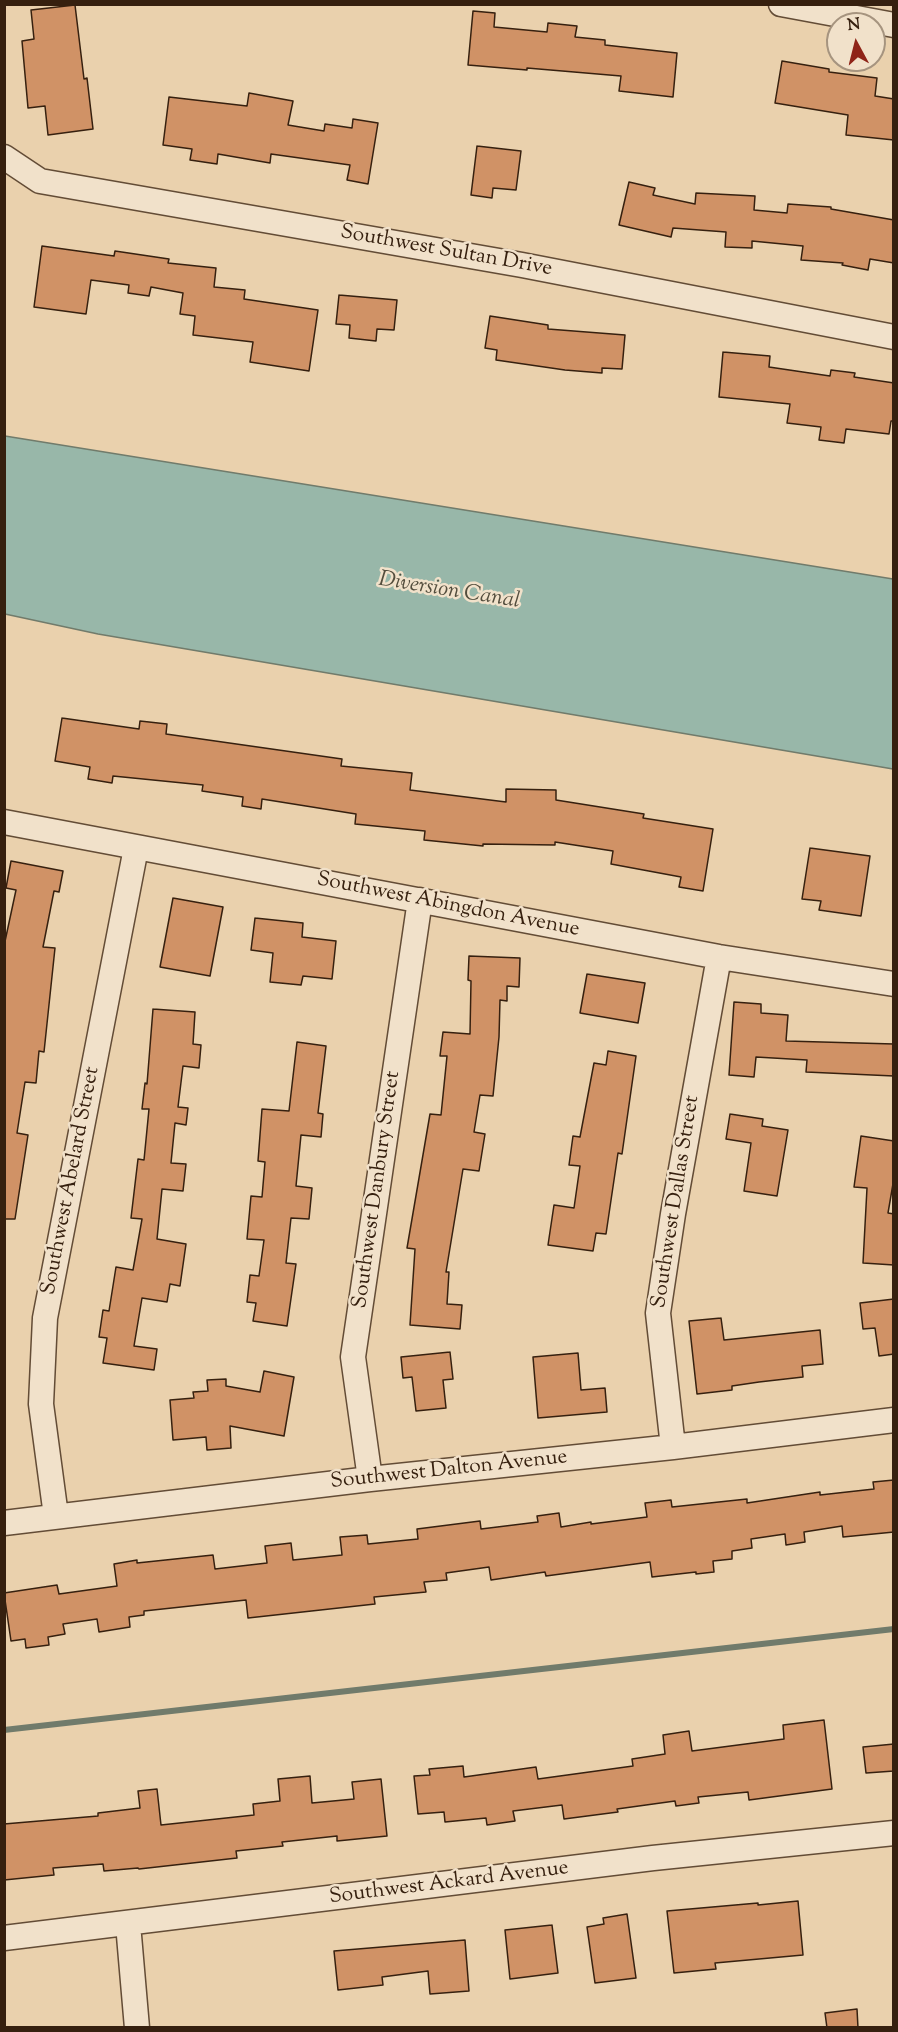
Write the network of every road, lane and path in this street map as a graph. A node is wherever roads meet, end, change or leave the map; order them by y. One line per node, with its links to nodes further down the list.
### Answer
1 (781, 4): 2 (street)
2 (841, 12)
3 (4, 157): 4 (street, Southwest Sultan Drive)
4 (894, 337)
5 (4, 822): 6 (street, Southwest Abingdon Avenue)
6 (136, 848): 7 (street, Southwest Abingdon Avenue); 13 (street, Southwest Abelard Street)
7 (420, 900): 8 (street, Southwest Abingdon Avenue); 12 (street, Southwest Danbury Street)
8 (719, 957): 9 (street, Southwest Abingdon Avenue); 11 (street, Southwest Dallas Street)
9 (894, 984)
10 (894, 1420): 11 (street, Southwest Dalton Avenue)
11 (673, 1447): 12 (street, Southwest Dalton Avenue)
12 (370, 1479): 13 (street, Southwest Dalton Avenue)
13 (56, 1516): 14 (street, Southwest Dalton Avenue)
14 (4, 1523)
15 (894, 1833): 16 (street, Southwest Ackard Avenue)
16 (128, 1924): 17 (street, Southwest Ackard Avenue); 18 (street)
17 (4, 1938)
18 (137, 2028)

